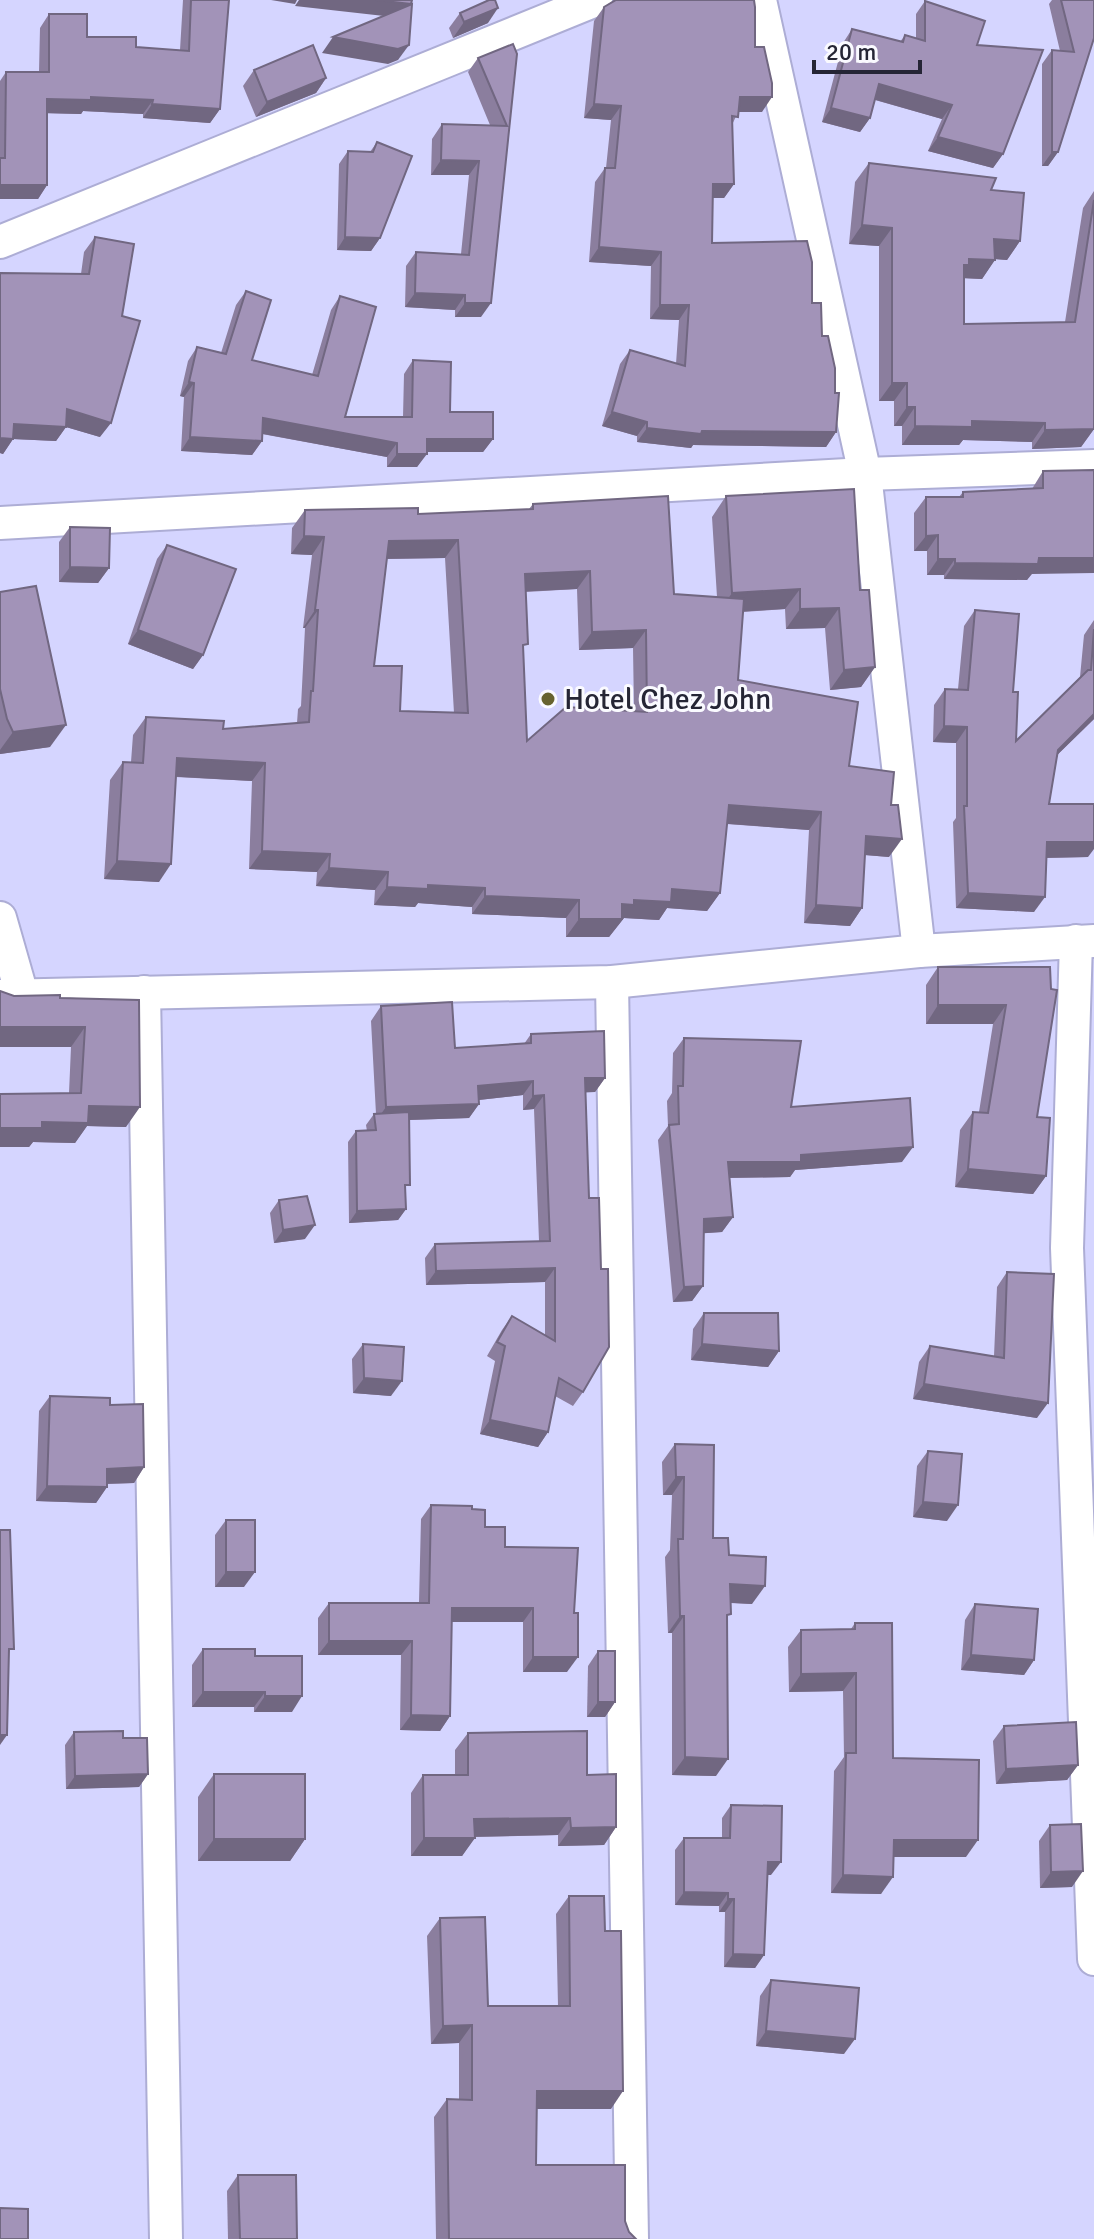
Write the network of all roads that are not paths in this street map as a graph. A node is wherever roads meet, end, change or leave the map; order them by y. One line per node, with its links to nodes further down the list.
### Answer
1 (596, 0): 3 (street)
2 (760, 0): 5 (street)
3 (0, 242)
4 (1094, 466): 5 (street)
5 (865, 474): 6 (street); 9 (street)
6 (0, 523)
7 (0, 918): 12 (street)
8 (1085, 941): 9 (street); 13 (street)
9 (919, 951): 10 (street)
10 (612, 982): 11 (street); 15 (street)
11 (144, 992): 12 (street); 14 (street)
12 (11, 995)
13 (1094, 1959)
14 (166, 2239)
15 (632, 2239)

